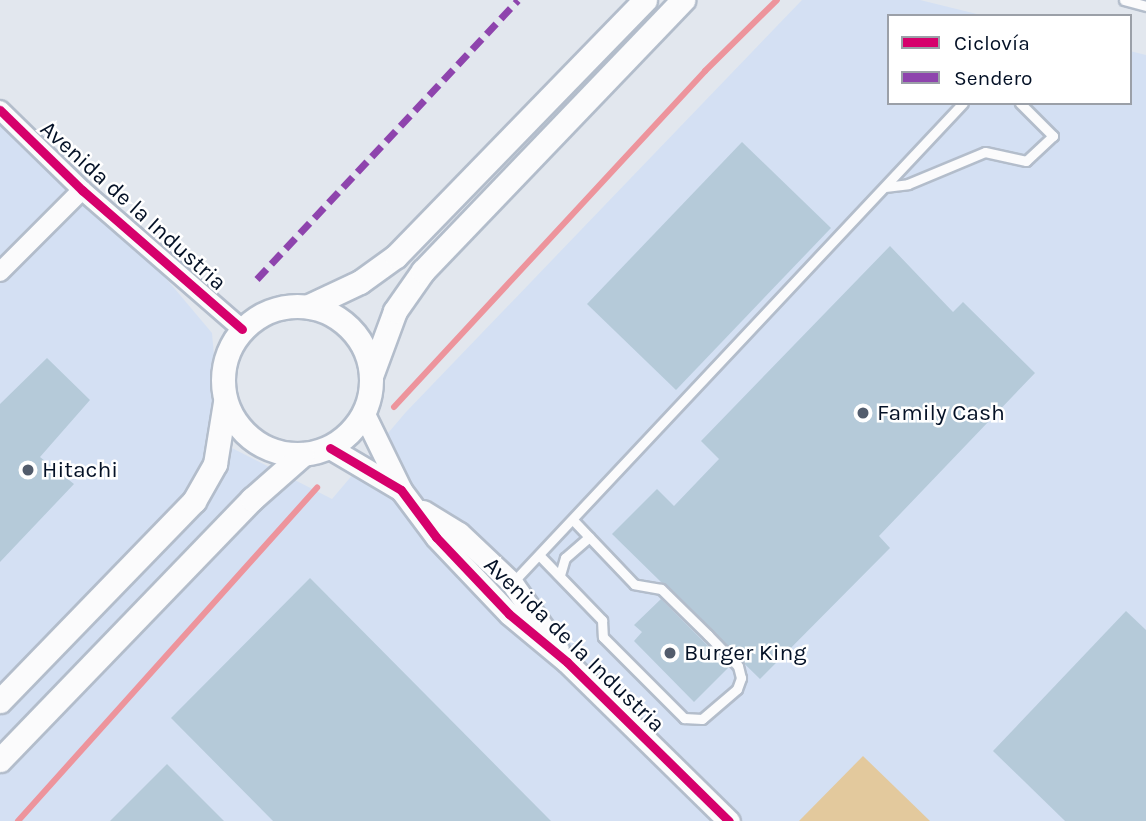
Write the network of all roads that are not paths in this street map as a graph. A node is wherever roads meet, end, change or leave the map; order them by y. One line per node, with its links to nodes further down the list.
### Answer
1 (645, 0): 11 (main road)
2 (683, 0): 13 (main road)
3 (1124, 0): 4 (lane)
4 (1146, 6)
5 (961, 105): 8 (lane)
6 (1022, 105): 8 (lane)
7 (0, 110): 9 (street, Avenida de la Industria)
8 (885, 187): 20 (lane)
9 (82, 190): 10 (street); 12 (street, Avenida de la Industria)
10 (0, 272)
11 (309, 306): 12 (main road); 13 (main road)
12 (242, 329): 14 (main road)
13 (371, 376): 15 (main road)
14 (225, 402): 17 (main road); 27 (main road)
15 (364, 414): 16 (main road); 18 (street)
16 (330, 447): 17 (main road); 18 (street)
17 (302, 455): 28 (main road)
18 (401, 490): 19 (street, Avenida de la Industria)
19 (419, 509): 21 (street, Avenida de la Industria); 25 (street, Avenida de la Industria)
20 (573, 520): 22 (lane); 23 (lane)
21 (436, 537): 25 (street); 26 (street, Avenida de la Industria)
22 (589, 537): 24 (lane); 24 (lane)
23 (540, 555): 24 (lane); 25 (lane)
24 (560, 575)
25 (512, 583): 26 (street, Avenida de la Industria)
26 (566, 662): 29 (street, Avenida de la Industria)
27 (0, 701)
28 (0, 760)
29 (729, 821)

